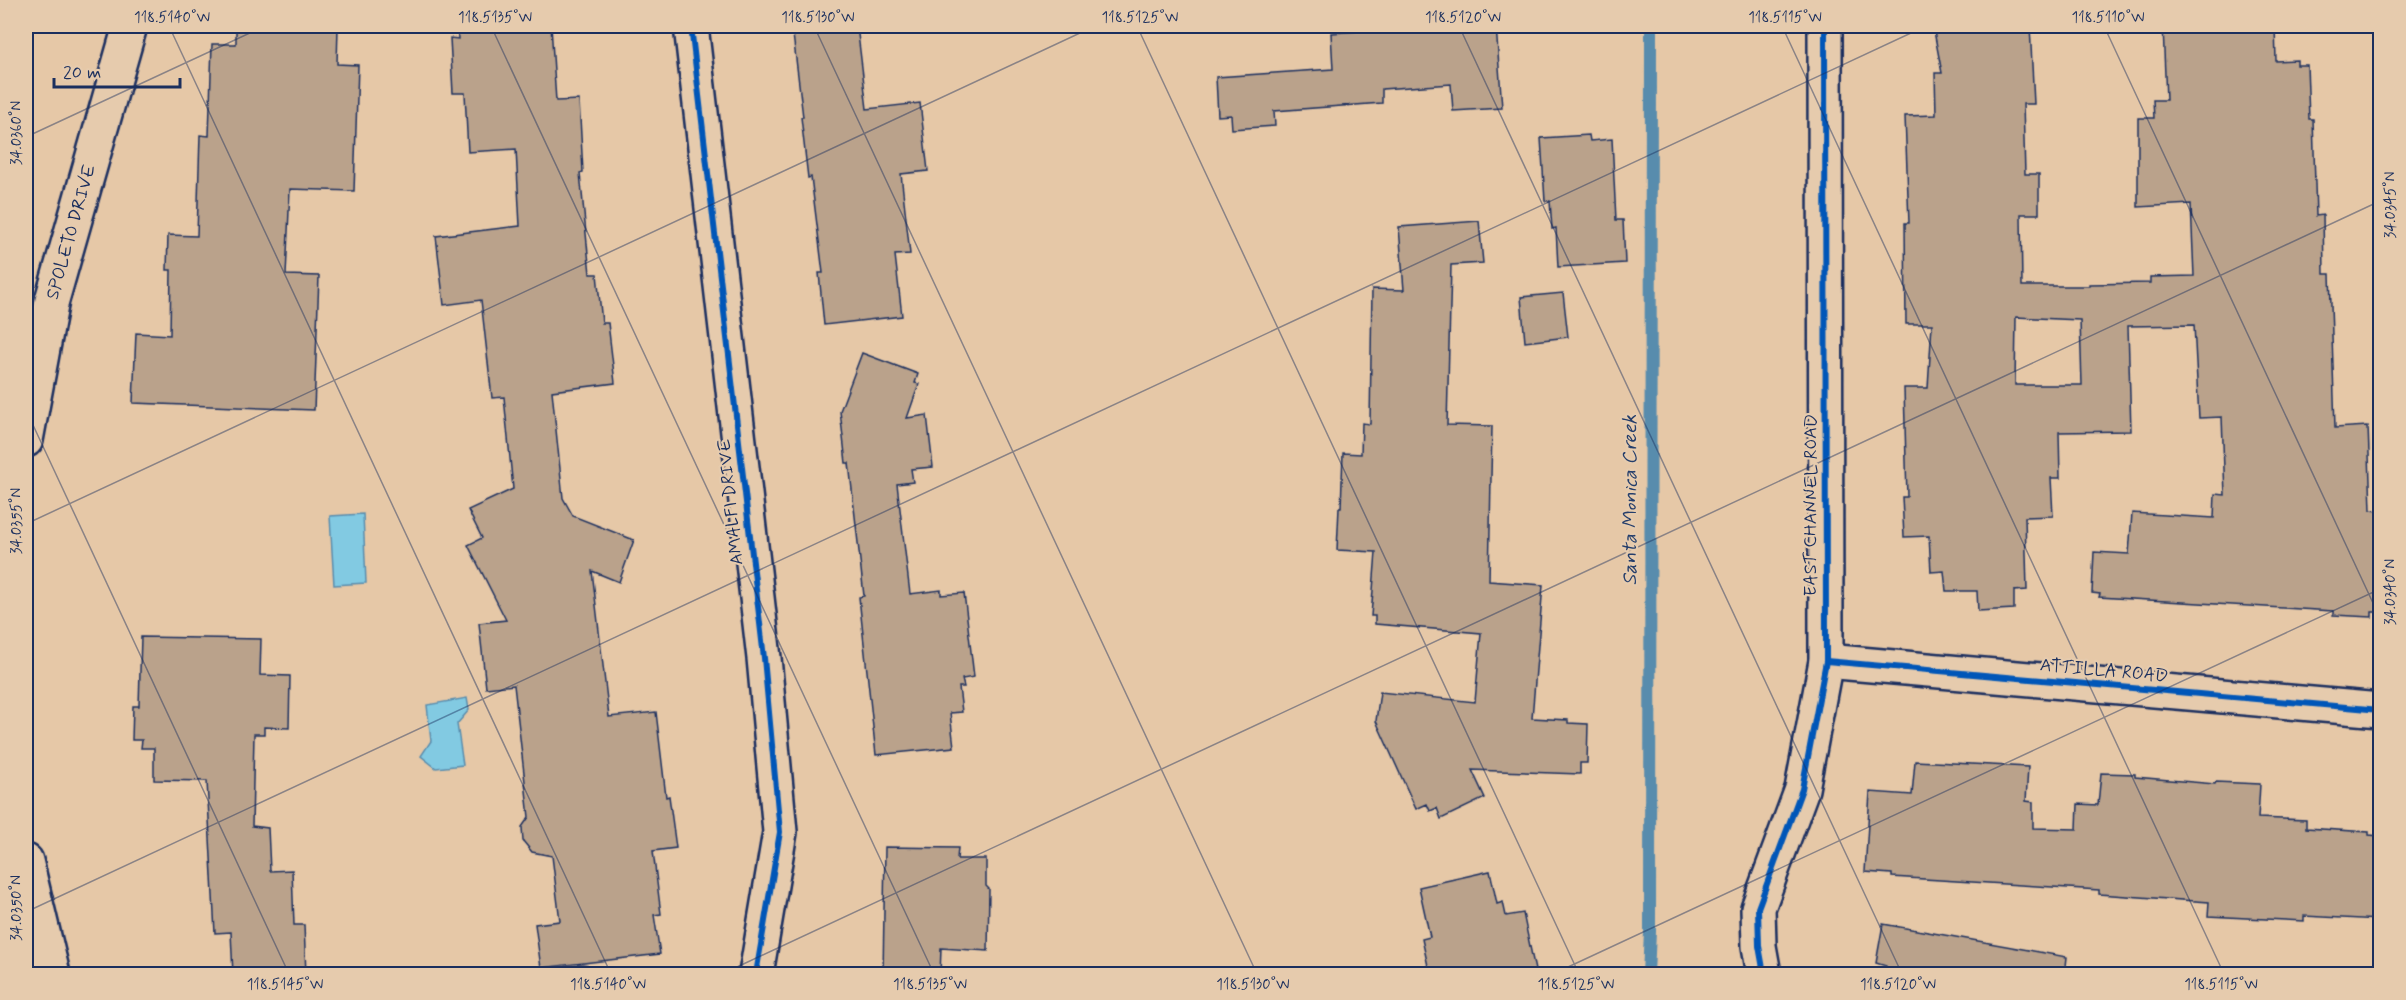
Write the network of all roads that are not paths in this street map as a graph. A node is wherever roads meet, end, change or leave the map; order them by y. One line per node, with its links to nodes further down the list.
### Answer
1 (130, 26): 4 (street, SPOLETO DRIVE)
2 (691, 26): 9 (street, AMALFI DRIVE)
3 (1825, 26): 5 (street, EAST CHANNEL ROAD)
4 (26, 440)
5 (1826, 661): 6 (street, ATTILLA ROAD); 10 (street, EAST CHANNEL ROAD)
6 (2380, 710)
7 (26, 861): 8 (street)
8 (53, 975)
9 (756, 975)
10 (1764, 975)

